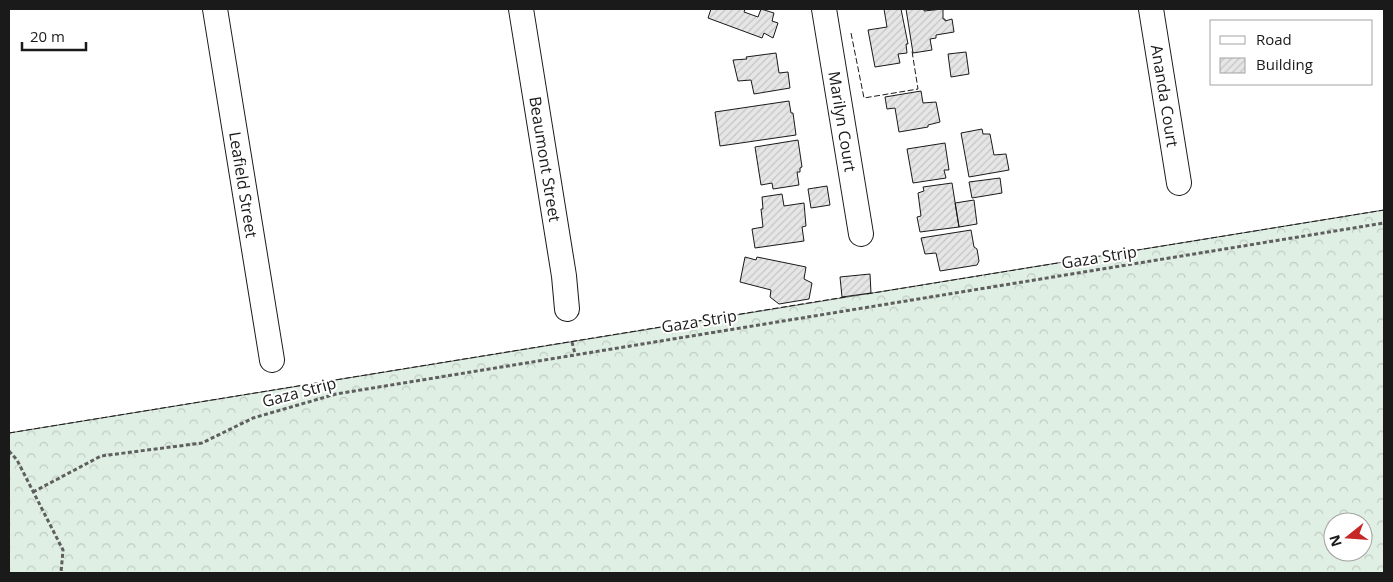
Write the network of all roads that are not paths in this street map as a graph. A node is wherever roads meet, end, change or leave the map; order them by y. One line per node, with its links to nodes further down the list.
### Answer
1 (215, 9): 8 (street, Leafield Street)
2 (521, 9): 7 (street, Beaumont Street)
3 (824, 9): 6 (street, Marilyn Court)
4 (1152, 9): 5 (street, Ananda Court)
5 (1179, 183)
6 (861, 234)
7 (567, 310)
8 (272, 360)

